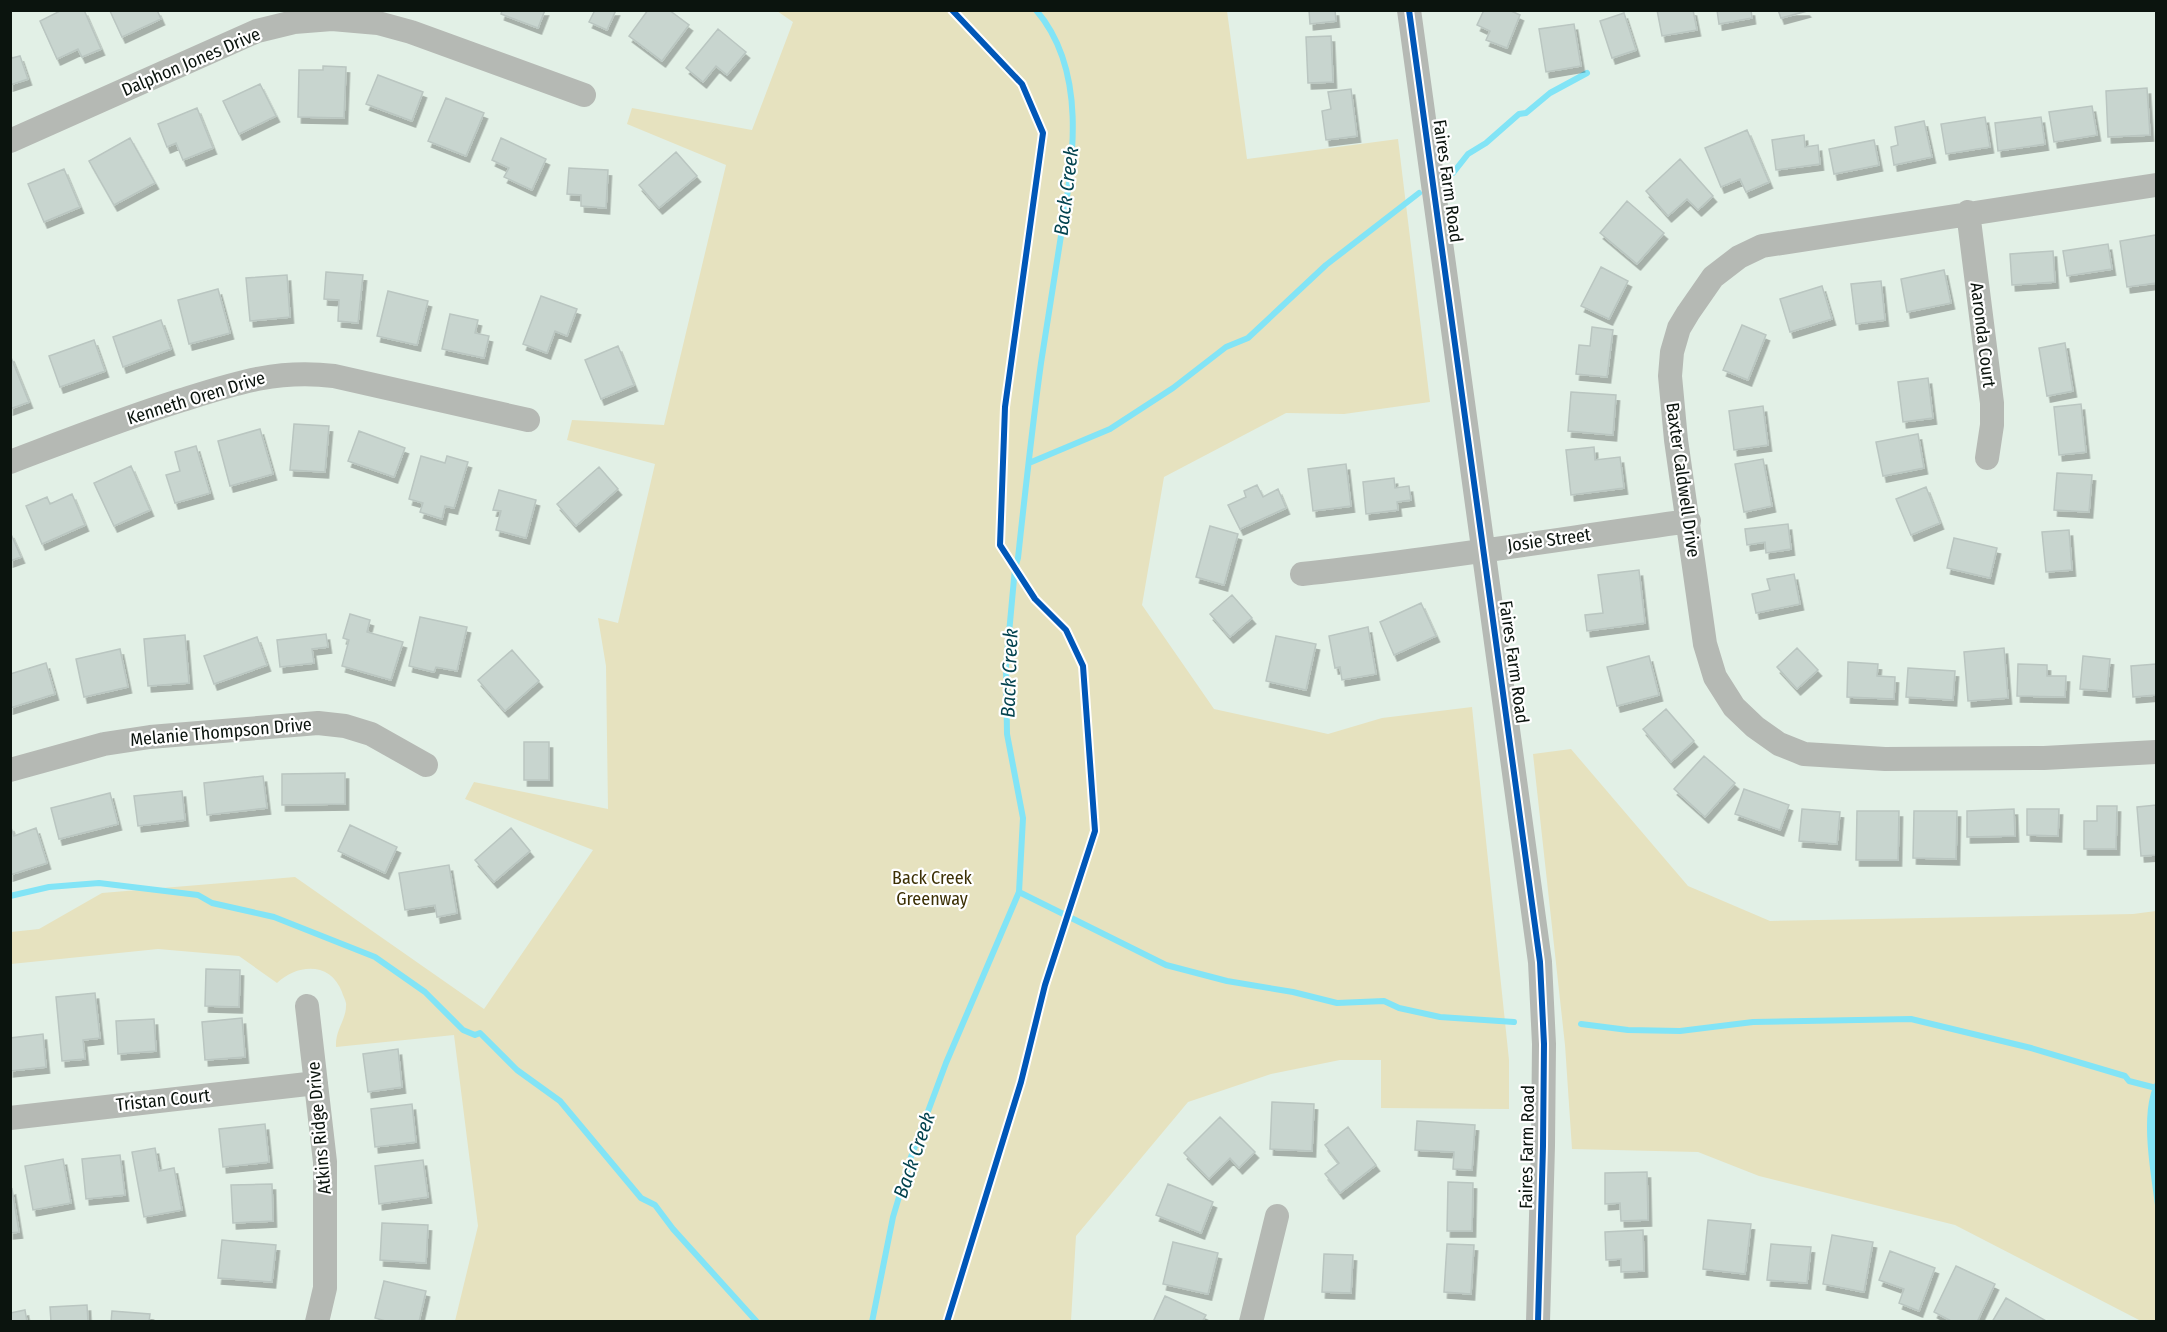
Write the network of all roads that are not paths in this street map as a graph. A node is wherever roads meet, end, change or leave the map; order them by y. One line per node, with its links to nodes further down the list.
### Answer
1 (1409, 10): 10 (street, Faires Farm Road)
2 (584, 95): 3 (street, Dalphon Jones Drive)
3 (10, 141)
4 (2157, 185): 5 (street, Baxter Caldwell Drive)
5 (1968, 212): 7 (street, Aaronda Court); 9 (street, Baxter Caldwell Drive)
6 (528, 420): 8 (street, Kenneth Oren Drive)
7 (1987, 458)
8 (10, 462)
9 (1689, 521): 10 (street, Josie Street); 12 (street, Baxter Caldwell Drive)
10 (1483, 549): 11 (street, Josie Street); 21 (street, Faires Farm Road)
11 (1302, 574)
12 (2157, 753)
13 (426, 765): 14 (street, Melanie Thompson Drive)
14 (10, 770)
15 (307, 1006): 16 (street, Atkins Ridge Drive)
16 (316, 1083): 17 (street, Tristan Court); 19 (street, Atkins Ridge Drive)
17 (10, 1118)
18 (1277, 1216): 20 (street)
19 (317, 1322)
20 (1251, 1322)
21 (1538, 1322)

